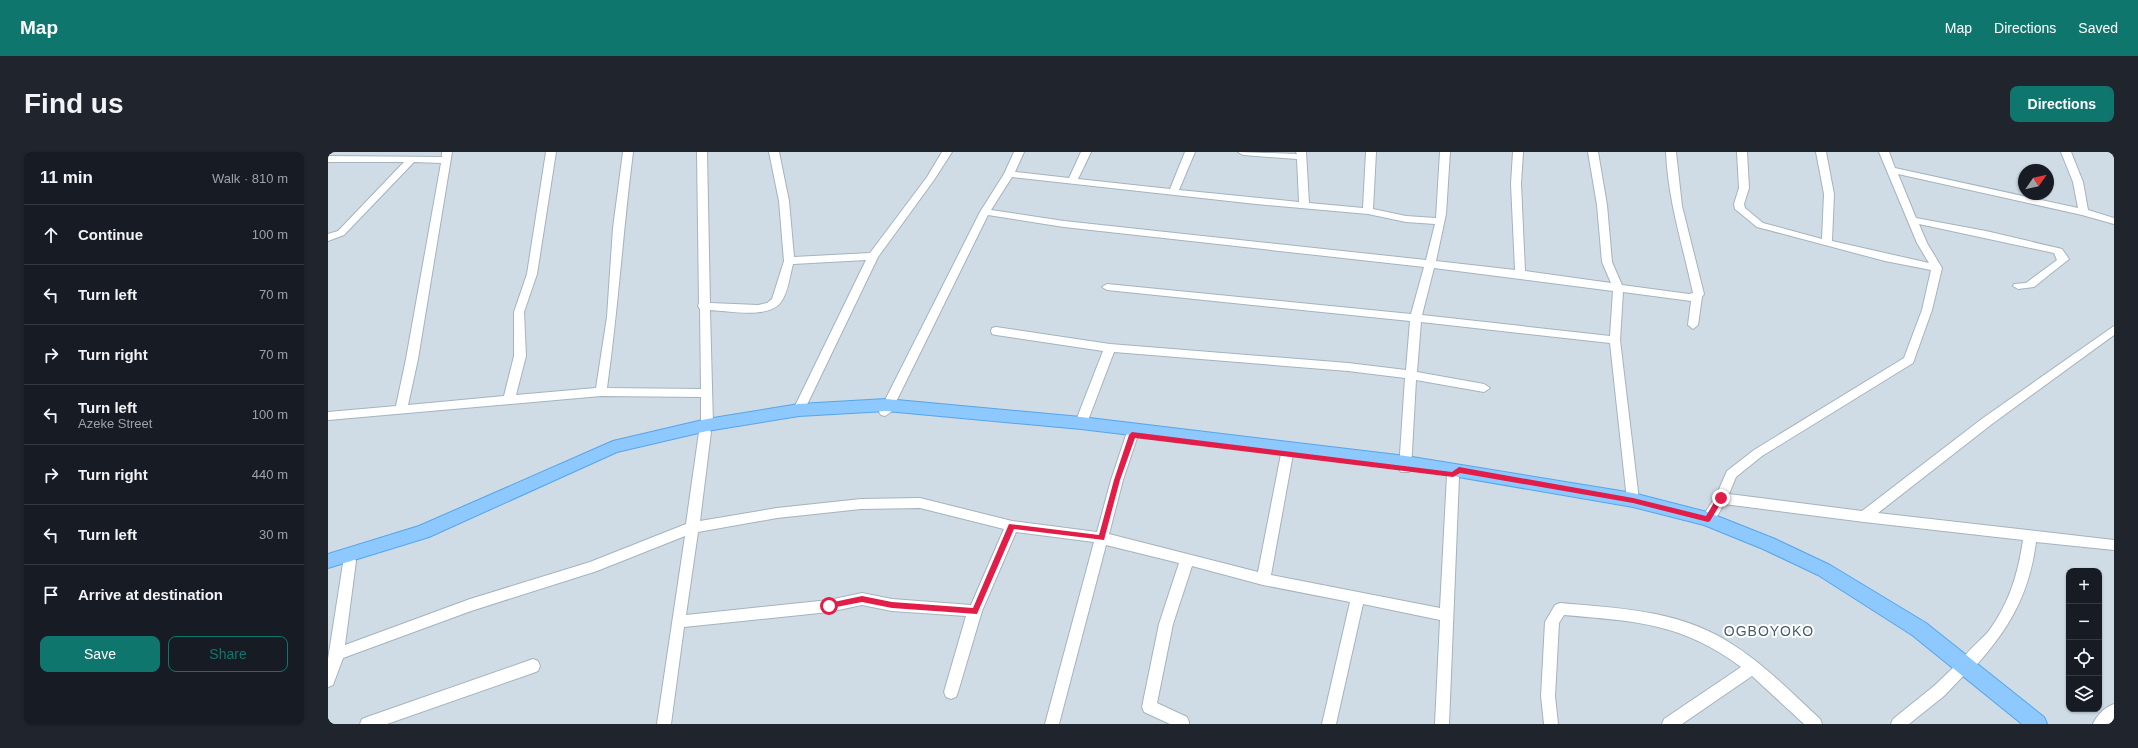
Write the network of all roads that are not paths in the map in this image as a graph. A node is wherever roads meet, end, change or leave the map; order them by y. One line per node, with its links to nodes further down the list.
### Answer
1 (551, 152): 56 (street)
2 (628, 152): 54 (street)
3 (702, 152): 45 (street)
4 (774, 152): 37 (street)
5 (947, 152): 36 (street)
6 (1019, 152): 24 (street)
7 (1086, 152): 25 (street)
8 (1190, 152): 26 (street)
9 (1243, 152): 19 (street)
10 (1371, 152): 28 (street)
11 (1445, 152): 32 (street)
12 (1518, 152): 40 (street)
13 (1593, 152): 43 (street)
14 (1671, 152): 44 (street)
15 (1742, 152): 35 (street)
16 (1821, 152): 35 (street)
17 (1884, 152): 23 (street)
18 (2066, 152): 30 (street)
19 (1302, 155): 27 (street)
20 (446, 156): 22 (street); 58 (street)
21 (328, 159): 22 (street)
22 (411, 160): 34 (street)
23 (1892, 170): 30 (street); 31 (street)
24 (1009, 174): 25 (street); 29 (street)
25 (1072, 181): 26 (street)
26 (1174, 191): 27 (street)
27 (1304, 205): 28 (street)
28 (1368, 211): 32 (street)
29 (985, 212): 38 (street); 57 (street)
30 (2083, 212): 33 (street)
31 (1913, 220): 39 (street); 41 (street)
32 (1440, 221): 38 (street)
33 (2114, 221)
34 (328, 238)
35 (1827, 243): 39 (street)
36 (873, 256): 37 (street); 59 (street)
37 (789, 261): 45 (street)
38 (1431, 264): 40 (street); 46 (street)
39 (1937, 268): 67 (street)
40 (1520, 274): 43 (street)
41 (2018, 286)
42 (1107, 287): 46 (street)
43 (1618, 288): 44 (street); 50 (street)
44 (1697, 296): 47 (street)
45 (703, 306): 55 (street)
46 (1416, 319): 50 (street); 52 (street)
47 (1693, 325)
48 (2114, 330): 69 (street)
49 (996, 331): 51 (street)
50 (1615, 340): 68 (street)
51 (1110, 348): 52 (street); 61 (street)
52 (1411, 375): 53 (street); 65 (street)
53 (1484, 388)
54 (601, 392): 55 (street); 56 (street)
55 (705, 393): 62 (street)
56 (510, 399): 58 (street)
57 (886, 409): 59 (main road); 61 (main road); 62 (main road); 63 (main road)
58 (401, 410): 60 (street)
59 (799, 410): 62 (main road)
60 (328, 416)
61 (1081, 423): 65 (main road)
62 (706, 429): 72 (street); 78 (main road); 79 (main road)
63 (1132, 435): 64 (main road); 74 (street)
64 (1287, 454): 65 (main road); 81 (street)
65 (1406, 465): 66 (main road)
66 (1456, 472): 68 (main road); 76 (main road); 84 (street)
67 (1721, 498): 69 (street); 70 (street)
68 (1633, 500): 70 (main road)
69 (1864, 517): 73 (street)
70 (1708, 519): 76 (main road)
71 (1012, 526): 72 (street); 74 (street); 83 (street)
72 (694, 527): 85 (street); 86 (street)
73 (2030, 536): 75 (street); 89 (street)
74 (1102, 538): 77 (street); 95 (street)
75 (2114, 545)
76 (1769, 548): 89 (main road)
77 (1188, 560): 81 (street); 96 (street)
78 (328, 561)
79 (349, 561): 80 (main road); 86 (street)
80 (328, 567)
81 (1263, 579): 82 (street)
82 (1357, 599): 84 (street); 97 (street)
83 (975, 611): 85 (street); 91 (street)
84 (1447, 615): 98 (street)
85 (678, 622): 94 (street)
86 (337, 654): 90 (street)
87 (533, 666): 93 (street)
88 (1752, 668): 99 (street); 100 (street); 101 (street)
89 (1963, 669): 102 (street); 103 (main road); 104 (main road)
90 (328, 680)
91 (950, 692)
92 (2114, 711): 105 (street)
93 (367, 724)
94 (664, 724)
95 (1052, 724)
96 (1181, 724)
97 (1329, 724)
98 (1442, 724)
99 (1551, 724)
100 (1669, 724)
101 (1815, 724)
102 (1898, 724)
103 (2024, 724)
104 (2037, 724)
105 (2100, 724)

